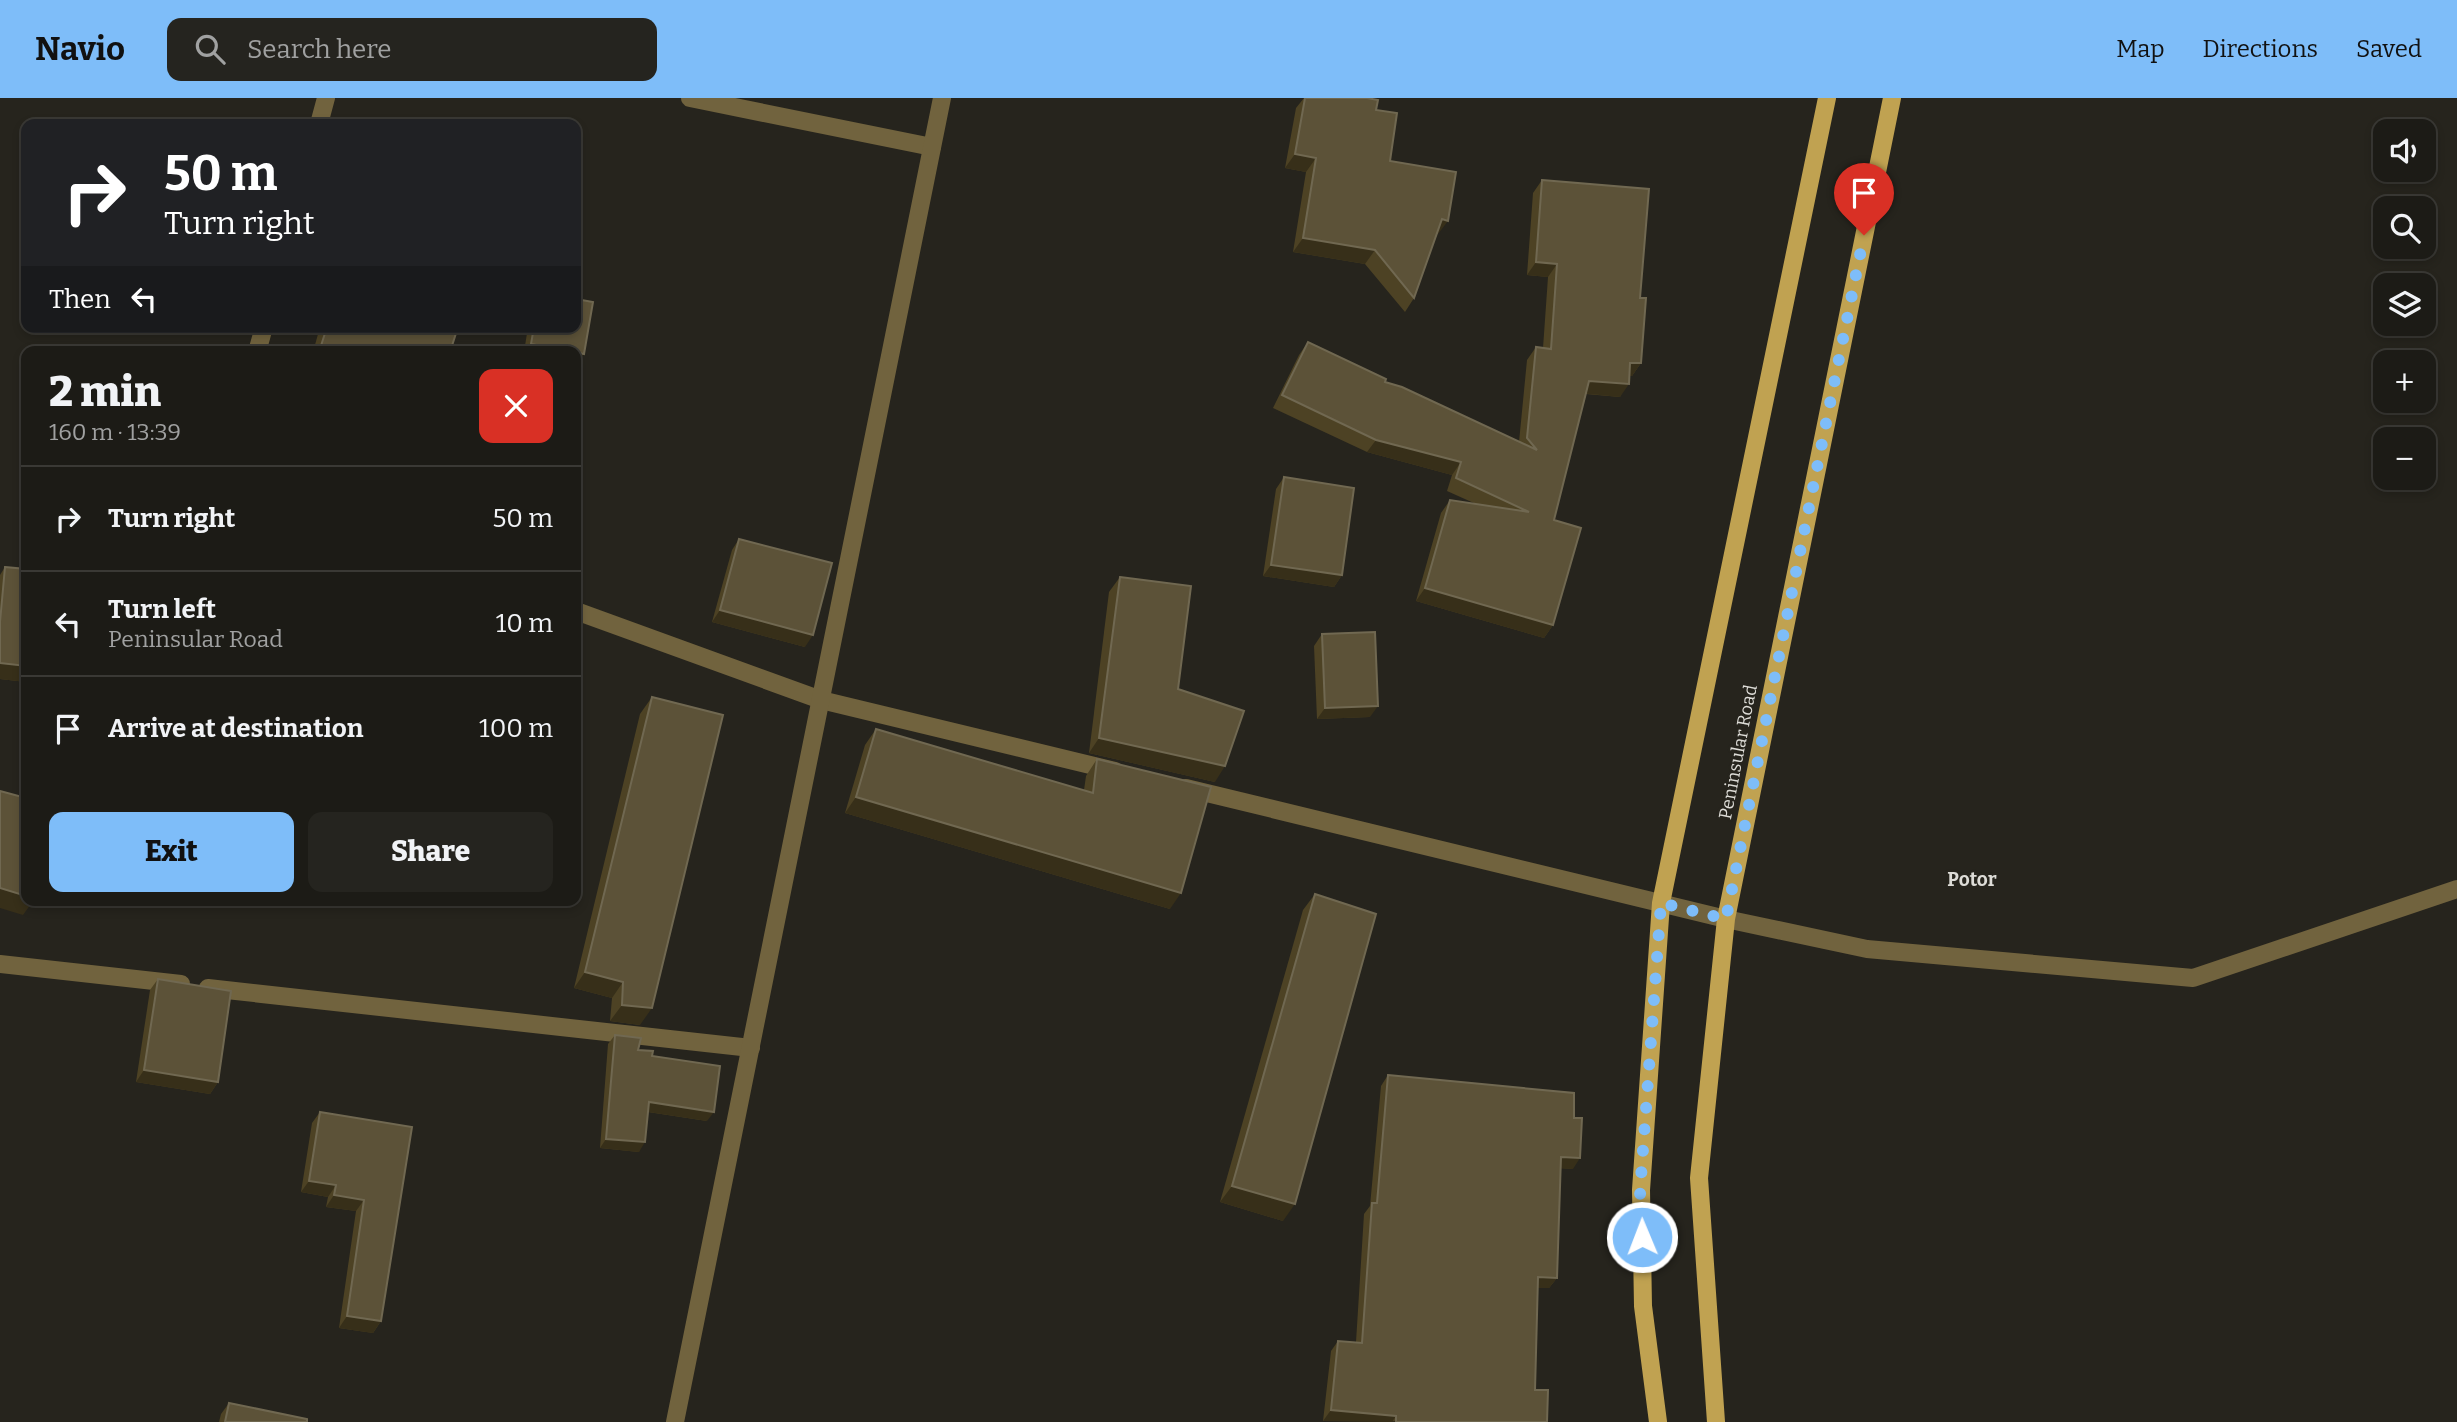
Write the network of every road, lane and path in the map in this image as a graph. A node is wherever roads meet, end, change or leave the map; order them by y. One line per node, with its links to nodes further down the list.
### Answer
1 (326, 98): 6 (street)
2 (690, 98): 7 (street)
3 (942, 98): 7 (street)
4 (1827, 98): 13 (main road)
5 (1892, 98): 14 (main road, Peninsular Road)
6 (320, 119)
7 (932, 146): 9 (street)
8 (581, 613): 9 (street)
9 (821, 700): 10 (street); 16 (street)
10 (1132, 775)
11 (1173, 785): 13 (street)
12 (2457, 889): 14 (street)
13 (1661, 903): 14 (street); 18 (main road)
14 (1726, 919): 19 (main road, Peninsular Road)
15 (0, 964): 16 (street)
16 (751, 1048): 17 (street)
17 (675, 1422)
18 (1658, 1422)
19 (1716, 1422)

